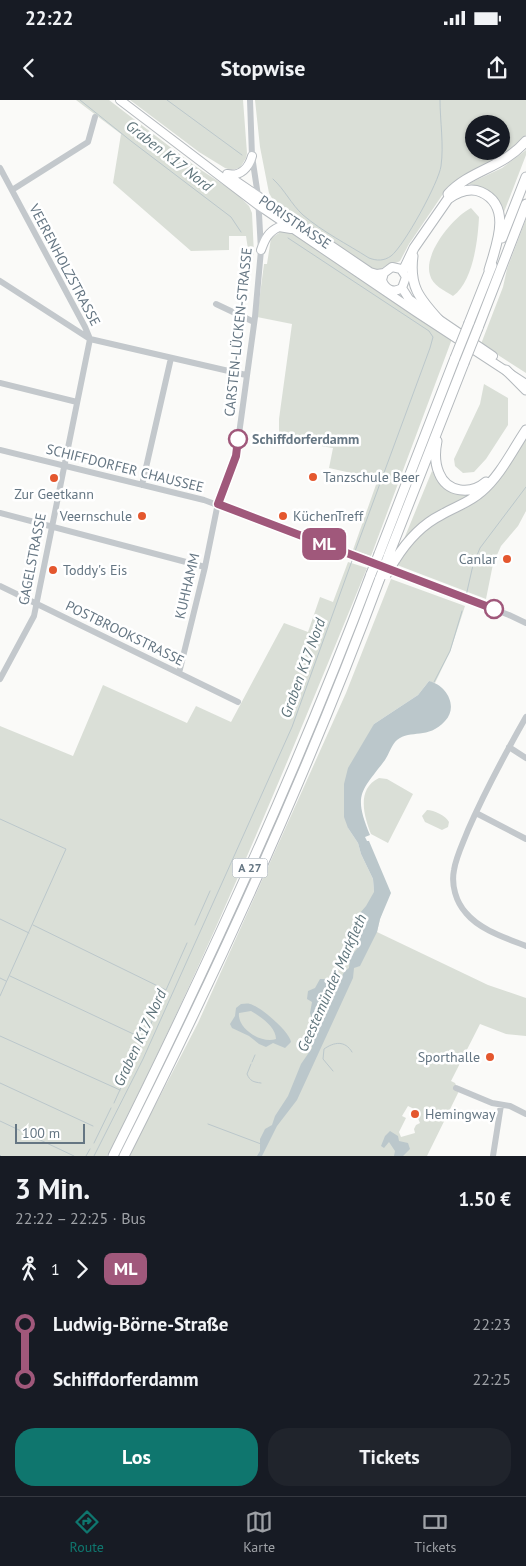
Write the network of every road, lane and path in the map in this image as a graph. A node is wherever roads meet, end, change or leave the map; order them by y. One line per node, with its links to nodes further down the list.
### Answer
1 (120, 100): 6 (main road, PORISTRASSE)
2 (250, 100): 5 (street, CARSTEN-LÜCKEN-STRASSE)
3 (95, 117): 10 (street)
4 (526, 142): 16 (highway)
5 (252, 156): 8 (main road); 11 (street, CARSTEN-LÜCKEN-STRASSE)
6 (208, 165): 8 (main road, PORISTRASSE); 11 (main road, PORISTRASSE)
7 (0, 168): 10 (street, VEERENHOLZSTRASSE)
8 (223, 172): 11 (main road, PORISTRASSE)
9 (526, 177): 17 (highway, A 27)
10 (12, 190): 26 (street, VEERENHOLZSTRASSE)
11 (258, 201): 13 (main road, PORISTRASSE); 15 (street, CARSTEN-LÜCKEN-STRASSE); 19 (main road, PORISTRASSE)
12 (526, 204): 35 (highway, bridge)
13 (295, 230): 15 (main road); 18 (main road, PORISTRASSE)
14 (414, 248): 16 (highway); 17 (highway); 24 (highway)
15 (261, 250): 25 (street, CARSTEN-LÜCKEN-STRASSE)
16 (401, 269): 19 (main road); 21 (main road)
17 (490, 270): 45 (highway, A 27, bridge)
18 (354, 271): 19 (main road, PORISTRASSE); 23 (main road, PORISTRASSE)
19 (383, 276): 21 (main road, PORISTRASSE)
20 (0, 281): 26 (street)
21 (400, 289): 23 (main road, PORISTRASSE); 24 (main road, PORISTRASSE)
22 (216, 304): 25 (street)
23 (416, 312): 28 (main road, PORISTRASSE)
24 (439, 320): 30 (main road, PORISTRASSE)
25 (254, 322): 29 (street, CARSTEN-LÜCKEN-STRASSE)
26 (90, 339): 27 (street); 34 (street, VEERENHOLZSTRASSE)
27 (171, 358): 29 (street); 39 (street)
28 (506, 370): 32 (main road, PORISTRASSE); 33 (highway)
29 (246, 375): 40 (street, CARSTEN-LÜCKEN-STRASSE)
30 (526, 378)
31 (0, 383): 34 (street)
32 (526, 384)
33 (526, 390)
34 (77, 402): 38 (street, VEERENHOLZSTRASSE)
35 (440, 424): 36 (highway); 43 (highway)
36 (526, 426): 43 (highway)
37 (0, 450): 38 (street, SCHIFFDORFER CHAUSSEE)
38 (64, 466): 39 (street, SCHIFFDORFER CHAUSSEE); 42 (street, GAGELSTRASSE)
39 (142, 485): 40 (street, SCHIFFDORFER CHAUSSEE)
40 (218, 504): 44 (street, KUHHAMM); 48 (street, SCHIFFDORFER CHAUSSEE)
41 (0, 513): 42 (street)
42 (51, 527): 44 (street); 47 (street, GAGELSTRASSE)
43 (391, 559): 45 (highway, bridge)
44 (205, 567): 49 (street, KUHHAMM)
45 (379, 576): 61 (highway, A 27); 62 (highway, A 27)
46 (0, 586): 47 (street, POSTBROOKSTRASSE)
47 (37, 603): 49 (street, POSTBROOKSTRASSE); 50 (street, GAGELSTRASSE)
48 (525, 621)
49 (179, 673): 51 (street, POSTBROOKSTRASSE)
50 (0, 679)
51 (238, 702)
52 (526, 717): 53 (street)
53 (509, 747): 54 (street); 55 (street)
54 (526, 758)
55 (476, 814): 56 (street); 57 (street)
56 (526, 839)
57 (526, 946)
58 (456, 1088): 59 (street)
59 (501, 1105): 60 (street); 63 (street)
60 (526, 1114)
61 (113, 1156)
62 (124, 1156)
63 (493, 1156)

